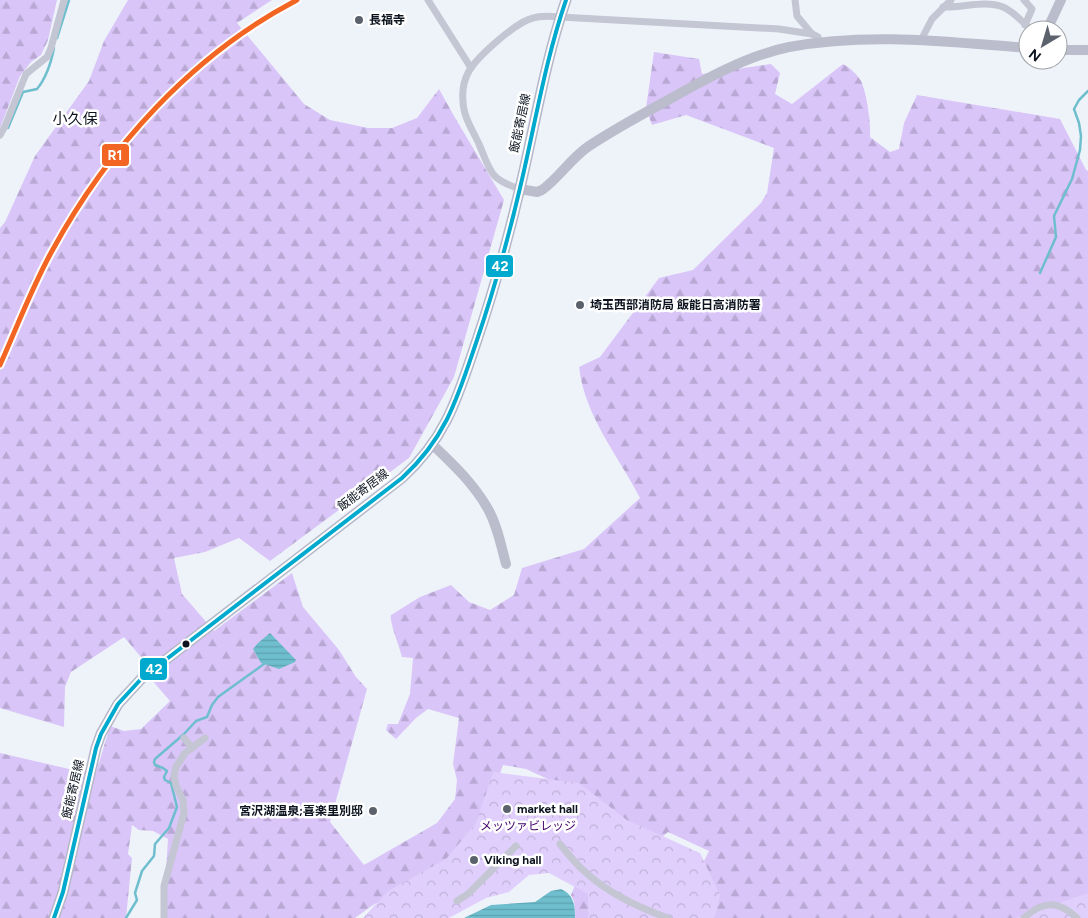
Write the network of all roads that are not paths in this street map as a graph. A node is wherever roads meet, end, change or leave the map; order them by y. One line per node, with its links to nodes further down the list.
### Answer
1 (64, 0): 20 (street)
2 (428, 0): 19 (street)
3 (566, 0): 9 (main road, 飯能寄居線)
4 (795, 0): 13 (street)
5 (951, 0): 8 (street)
6 (1024, 0): 11 (street)
7 (1061, 0): 12 (street)
8 (943, 7): 10 (street); 14 (street)
9 (560, 17): 13 (street); 19 (street); 21 (main road, 飯能寄居線)
10 (1020, 20)
11 (1030, 20)
12 (1052, 20)
13 (812, 34): 15 (street)
14 (921, 40): 15 (street); 16 (street)
15 (820, 42): 21 (street)
16 (1018, 47)
17 (1068, 50): 18 (street)
18 (1088, 50)
19 (471, 68): 21 (street)
20 (0, 135)
21 (520, 189): 22 (main road, 飯能寄居線)
22 (432, 445): 23 (street); 30 (main road, 飯能寄居線)
23 (506, 564)
24 (184, 738): 26 (street)
25 (205, 738): 26 (street)
26 (192, 748): 31 (street)
27 (560, 844): 32 (street)
28 (516, 846): 29 (street)
29 (457, 901)
30 (54, 918)
31 (164, 918)
32 (668, 918)
33 (1024, 918): 34 (street)
34 (1077, 918)

